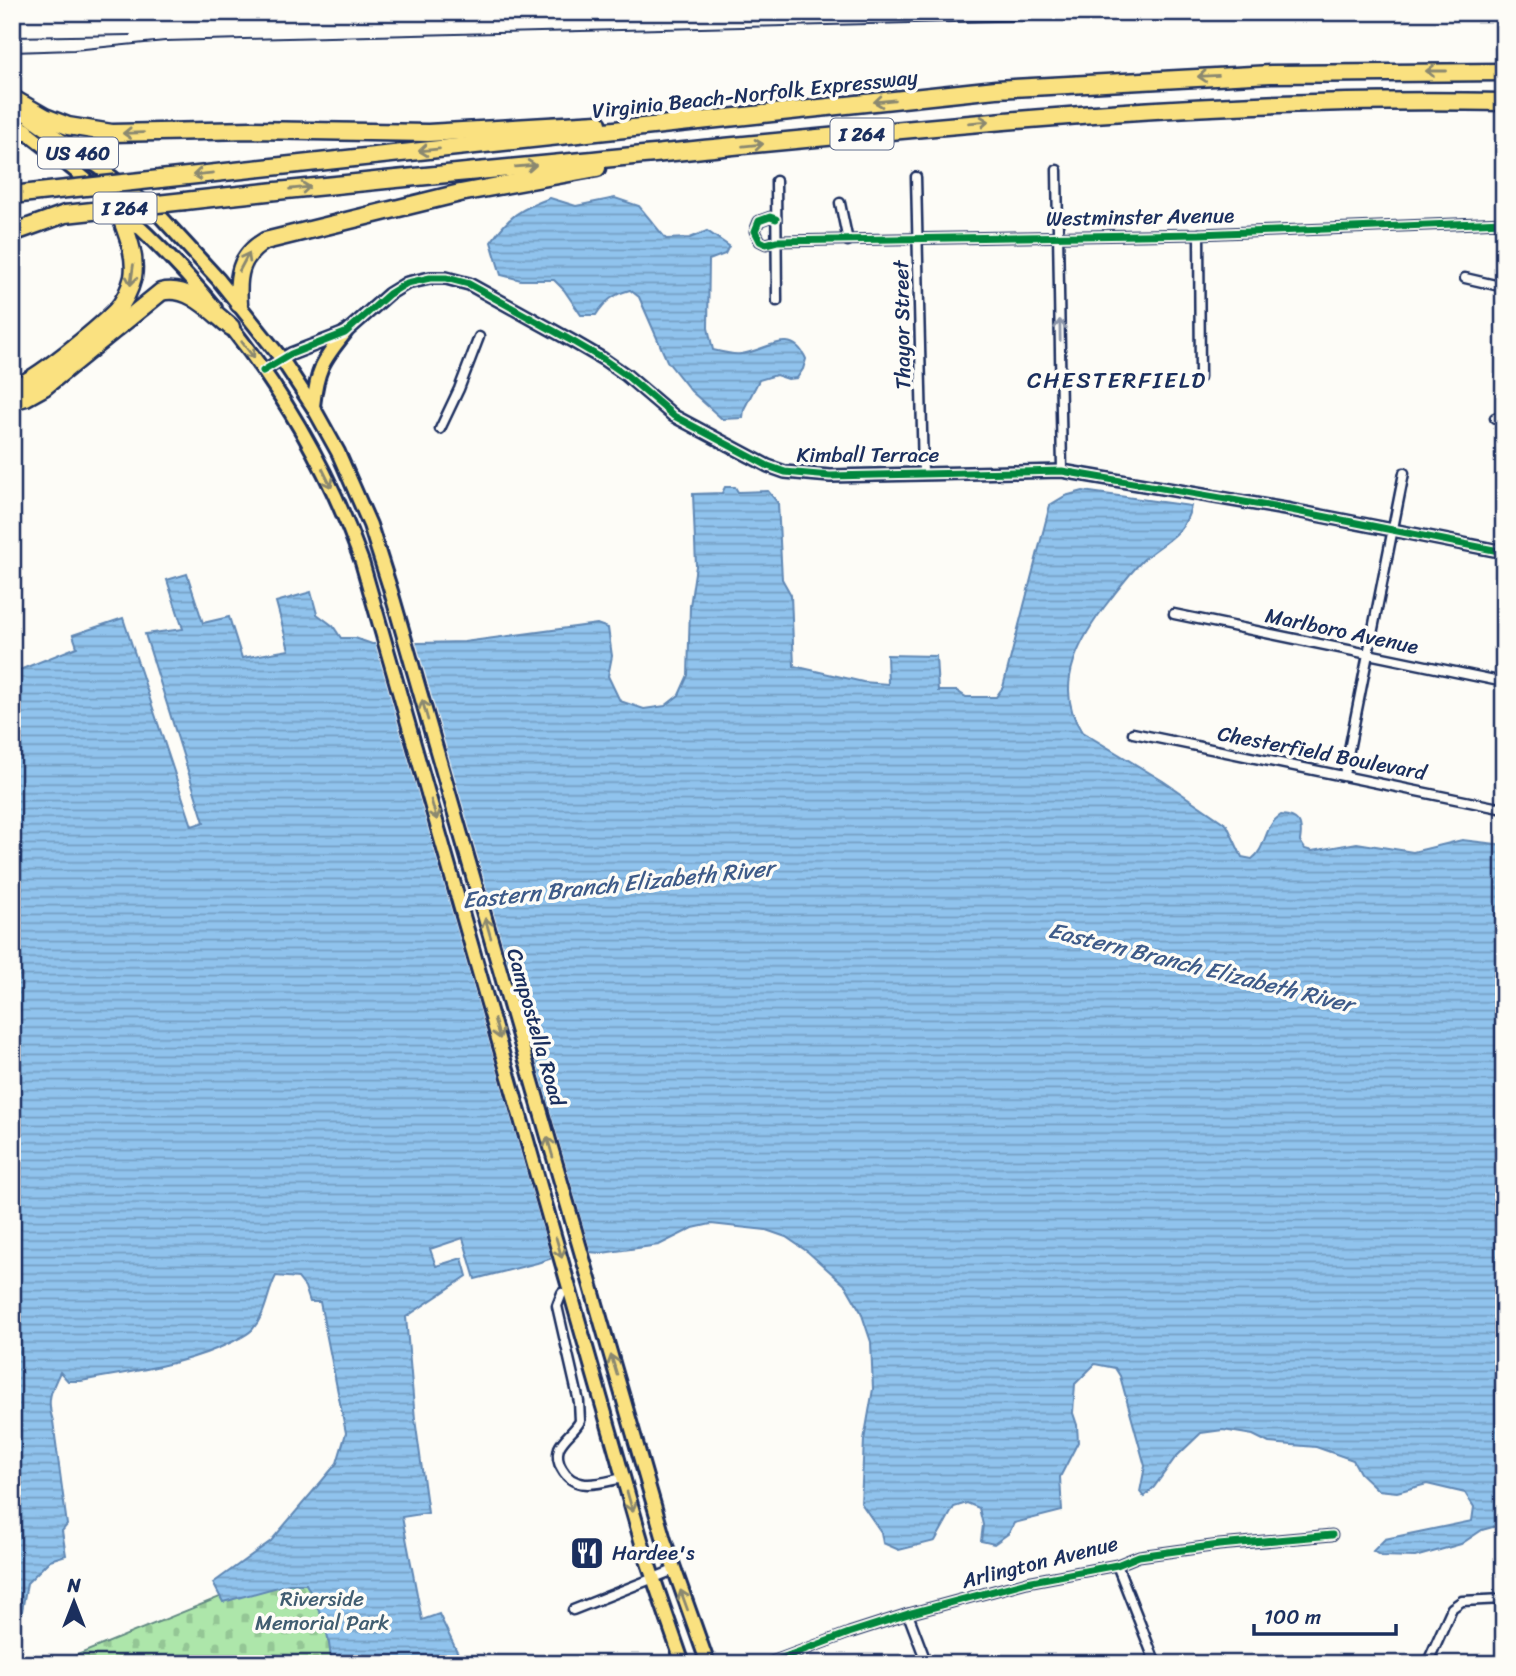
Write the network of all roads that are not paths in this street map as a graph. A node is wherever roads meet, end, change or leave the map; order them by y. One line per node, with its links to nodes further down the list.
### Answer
1 (1504, 72): 5 (highway, Virginia Beach-Norfolk Expressway / I 264, one-way to 5)
2 (12, 98): 5 (highway, one-way to 2)
3 (1504, 102): 7 (highway, I 264, one-way to 3)
4 (12, 104): 27 (main road, US 460)
5 (692, 122): 11 (highway, Virginia Beach-Norfolk Expressway / I 264, one-way to 11, bridge)
6 (17, 126): 13 (main road, US 460)
7 (665, 153): 14 (highway, I 264, one-way to 7, bridge); 27 (highway, one-way to 7)
8 (1057, 170): 20 (street)
9 (916, 177): 21 (street, Thayor Street)
10 (776, 181): 15 (street)
11 (12, 195)
12 (840, 203): 23 (street)
13 (118, 209): 28 (main road, US 460); 34 (highway, one-way to 34)
14 (65, 214): 16 (highway, I 264); 18 (highway)
15 (776, 219): 22 (street); 22 (street)
16 (12, 220)
17 (1504, 222): 19 (street, Westminster Avenue)
18 (12, 233)
19 (1199, 234): 20 (street, Westminster Avenue); 33 (street)
20 (1058, 237): 21 (street, Westminster Avenue); 38 (street, one-way to 20)
21 (917, 239): 23 (street, Westminster Avenue); 39 (street, Thayor Street)
22 (777, 241): 23 (street, Westminster Avenue); 26 (street)
23 (848, 241)
24 (1465, 278): 25 (street)
25 (1504, 287)
26 (777, 301)
27 (239, 304): 31 (main road, US 460)
28 (231, 327): 32 (main road, US 460, one-way to 32); 35 (highway)
29 (345, 333): 31 (street, Kimball Terrace); 36 (main road); 39 (street, Kimball Terrace)
30 (479, 337): 37 (street)
31 (281, 358): 32 (street, Kimball Terrace); 36 (main road, US 460)
32 (263, 371): 50 (main road, Campostella Road / US 460, one-way to 50)
33 (1200, 377)
34 (12, 388)
35 (12, 401)
36 (313, 407): 53 (main road, Campostella Road / US 460, one-way to 36)
37 (440, 429)
38 (1062, 471): 39 (street, Kimball Terrace); 41 (street, Kimball Terrace)
39 (923, 473)
40 (1404, 473): 41 (street)
41 (1392, 530): 42 (street, Kimball Terrace); 44 (street)
42 (1504, 552)
43 (1174, 614): 44 (street, Marlboro Avenue)
44 (1368, 654): 45 (street, Marlboro Avenue); 47 (street)
45 (1504, 682)
46 (1133, 733): 47 (street, Chesterfield Boulevard)
47 (1344, 775): 48 (street, Chesterfield Boulevard)
48 (1504, 808)
49 (562, 1293): 50 (street)
50 (623, 1478): 54 (main road, Campostella Road / US 460, one-way to 54)
51 (1332, 1535): 52 (street, Arlington Avenue)
52 (1117, 1565): 57 (street, Arlington Avenue); 62 (street)
53 (674, 1570): 54 (street); 59 (main road, Campostella Road / US 460, one-way to 53)
54 (653, 1578): 56 (street); 58 (main road, Campostella Road / US 460)
55 (1504, 1599): 65 (street)
56 (573, 1610)
57 (908, 1614): 60 (street, Arlington Avenue); 61 (street)
58 (683, 1664)
59 (708, 1664)
60 (766, 1664)
61 (928, 1664)
62 (1156, 1664)
63 (1345, 1664): 64 (street)
64 (1413, 1664)
65 (1427, 1664)

